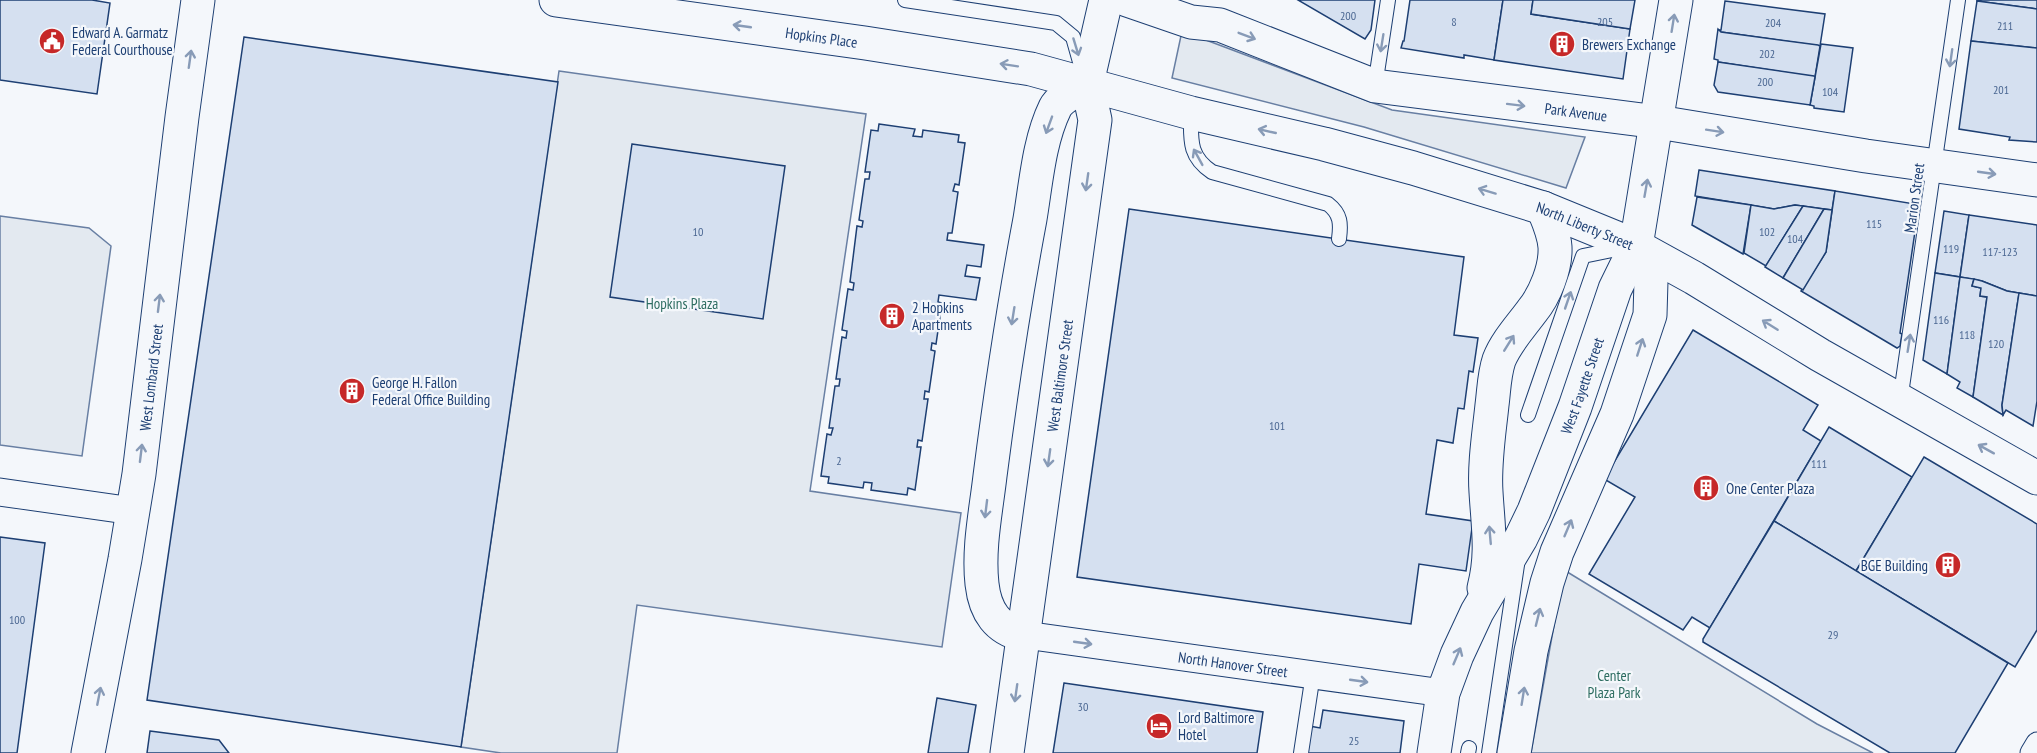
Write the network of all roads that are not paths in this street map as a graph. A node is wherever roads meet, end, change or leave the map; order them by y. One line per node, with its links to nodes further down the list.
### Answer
1 (198, 0): 22 (main road, West Lombard Street, one-way to 1)
2 (556, 0): 9 (main road, Hopkins Place, one-way to 2)
3 (905, 0): 9 (lane, one-way to 9)
4 (1106, 0): 9 (main road, West Baltimore Street)
5 (1127, 0): 10 (main road, Park Avenue, one-way to 10)
6 (1388, 0): 10 (lane, one-way to 10)
7 (1676, 0): 12 (main road, West Fayette Street, one-way to 7)
8 (1958, 0): 13 (lane, Marion Street, one-way to 13)
9 (1087, 83): 11 (main road, North Liberty Street); 26 (main road, West Baltimore Street, one-way to 26); 26 (main road, one-way to 26)
10 (1375, 86): 12 (main road, Park Avenue, one-way to 12)
11 (1191, 113): 15 (main road, North Liberty Street, one-way to 11); 16 (lane, one-way to 11)
12 (1658, 122): 13 (main road, Park Avenue, one-way to 13); 17 (main road, West Fayette Street, one-way to 12)
13 (1936, 166): 14 (main road, Park Avenue, one-way to 14); 18 (lane, Marion Street, one-way to 13)
14 (2037, 180)
15 (1543, 208): 17 (main road, North Liberty Street); 25 (main road, one-way to 15)
16 (1339, 239)
17 (1636, 246): 18 (main road, North Liberty Street, one-way to 17); 19 (lane, one-way to 17); 23 (main road, West Fayette Street); 24 (main road, one-way to 17)
18 (1900, 401): 20 (main road, North Liberty Street, one-way to 18)
19 (1528, 415)
20 (2037, 478)
21 (0, 492): 22 (street)
22 (132, 511): 30 (main road, West Lombard Street, one-way to 22)
23 (1527, 524): 24 (main road); 25 (main road, West Fayette Street); 34 (lane)
24 (1547, 583): 35 (main road, one-way to 24)
25 (1477, 612): 28 (main road, West Fayette Street, one-way to 25)
26 (1025, 635): 27 (street, North Hanover Street, one-way to 27); 31 (main road, West Baltimore Street, one-way to 31)
27 (1313, 674): 28 (street, North Hanover Street, one-way to 28); 32 (lane)
28 (1443, 693): 33 (main road, West Fayette Street)
29 (2037, 743): 36 (street)
30 (88, 753)
31 (1007, 753)
32 (1301, 753)
33 (1434, 753)
34 (1489, 753)
35 (1514, 753)
36 (2031, 753)

